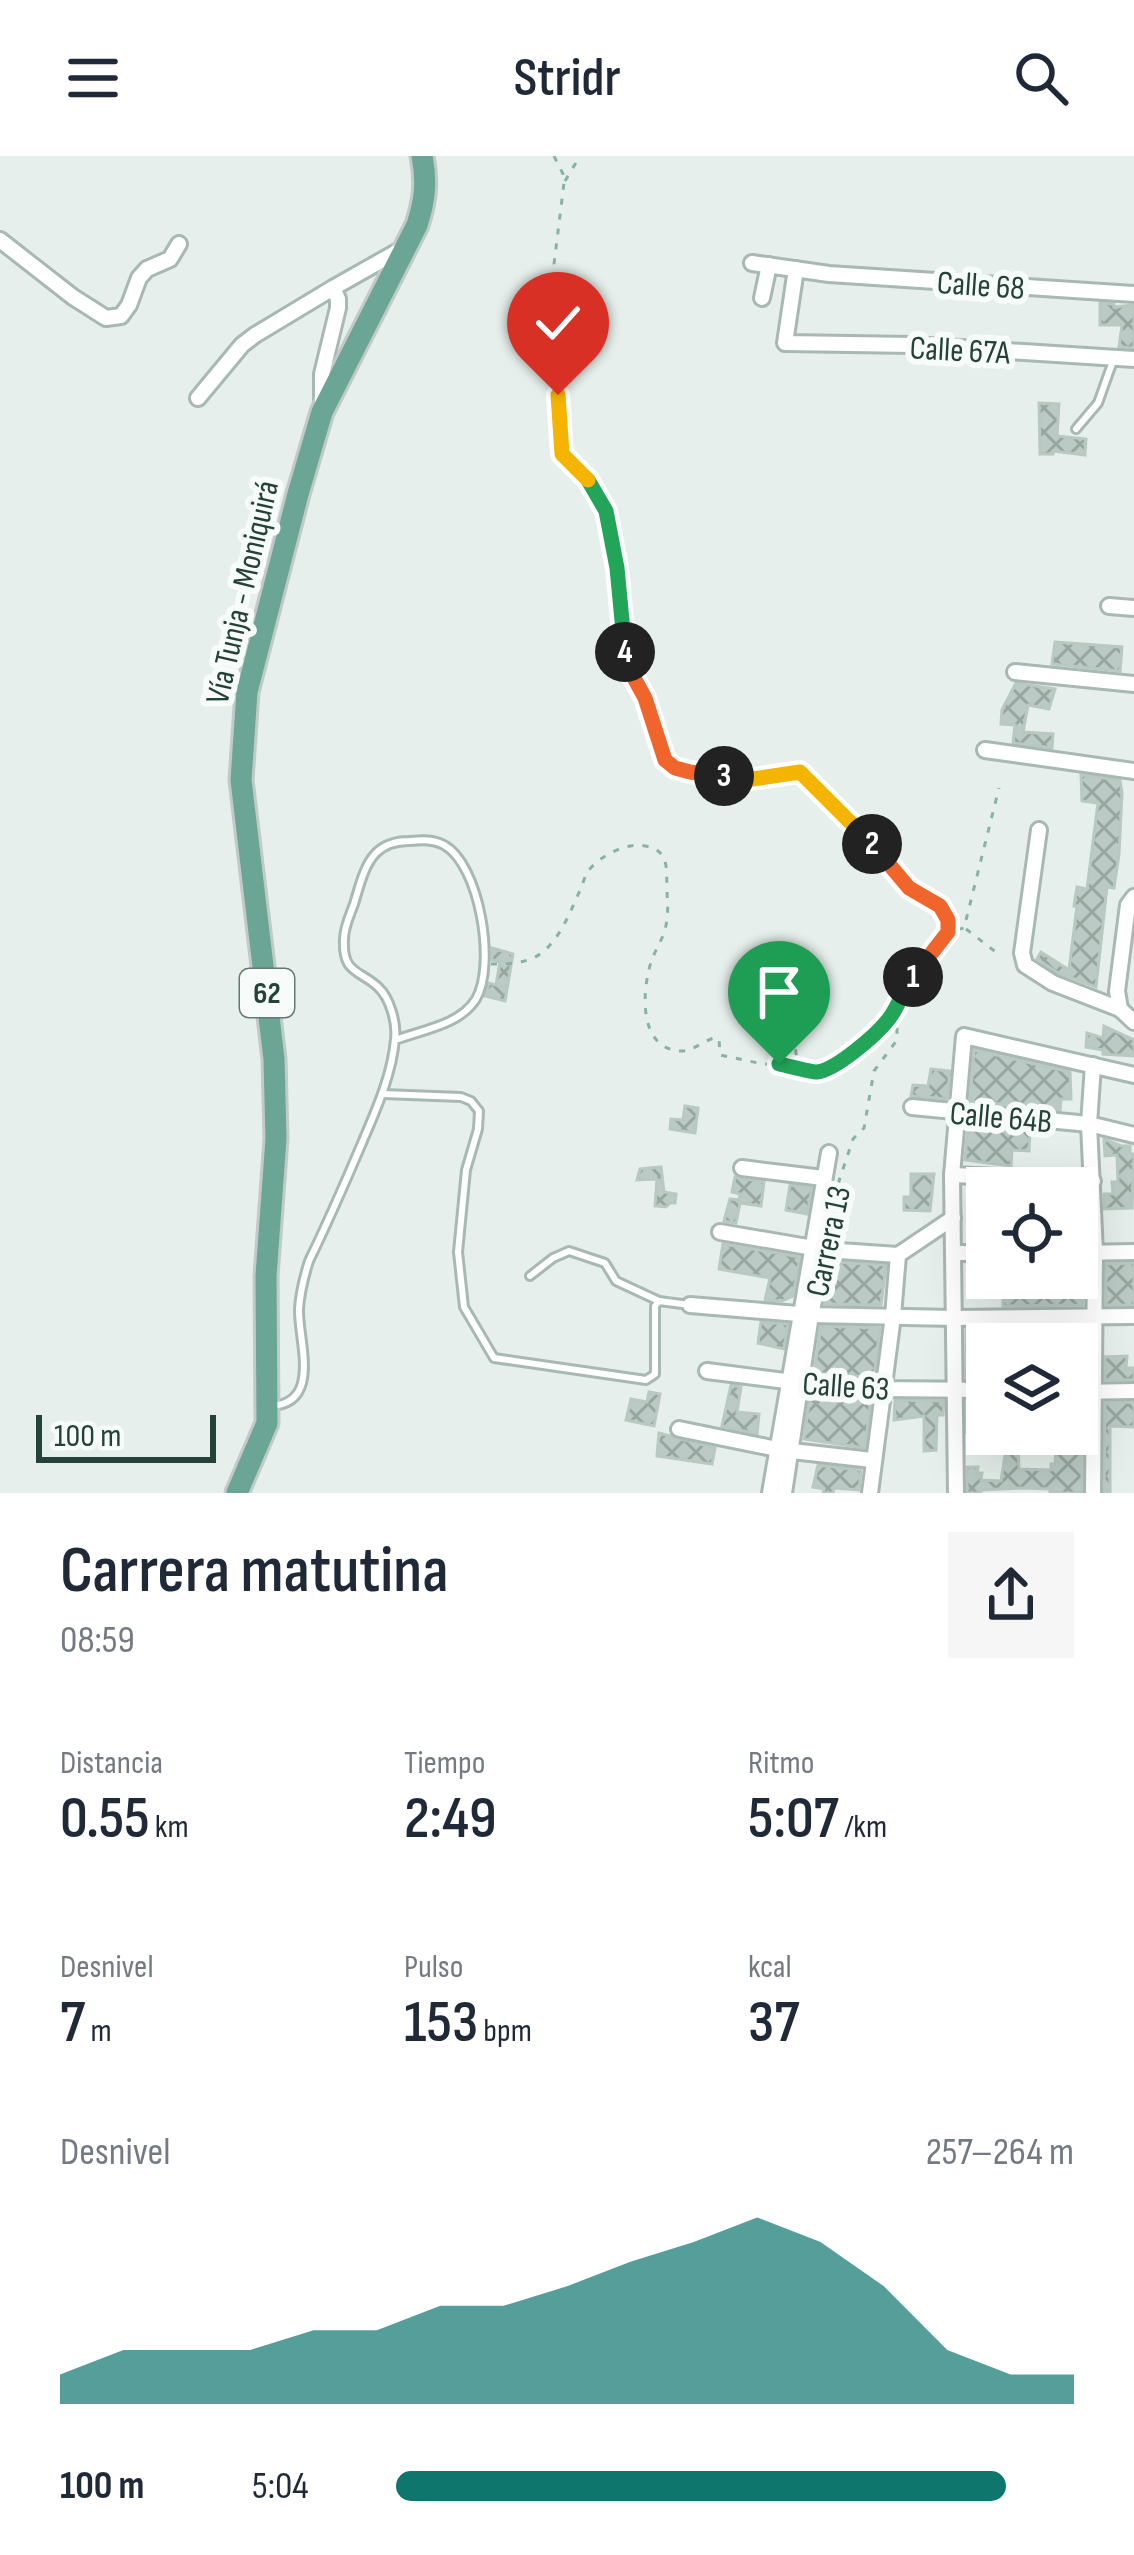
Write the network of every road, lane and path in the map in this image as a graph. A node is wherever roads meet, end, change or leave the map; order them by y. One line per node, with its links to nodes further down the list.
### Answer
1 (422, 156): 7 (main road, Vía Tunja - Moniquirá / 62)
2 (554, 156): 4 (path)
3 (580, 156): 4 (path)
4 (564, 183): 29 (path)
5 (0, 241): 6 (street)
6 (178, 244)
7 (406, 246): 11 (street); 17 (main road, Vía Tunja - Moniquirá / 62)
8 (752, 263): 9 (street, Calle 68)
9 (769, 265): 10 (street, Calle 68); 13 (street)
10 (796, 269): 12 (street, Calle 68); 14 (street, Calle 67A)
11 (333, 288): 16 (street); 17 (street)
12 (1134, 294)
13 (762, 298)
14 (1114, 358): 15 (street, Calle 67A); 18 (lane)
15 (1134, 359)
16 (198, 398)
17 (322, 412): 76 (main road, Vía Tunja - Moniquirá / 62)
18 (1076, 430)
19 (1109, 606): 20 (street)
20 (1134, 608)
21 (1015, 672): 22 (street)
22 (1134, 684)
23 (985, 750): 24 (street)
24 (1134, 771)
25 (999, 788): 28 (path)
26 (1039, 830): 34 (street)
27 (1134, 897): 34 (street)
28 (964, 928): 29 (path); 30 (path)
29 (948, 932): 33 (path)
30 (1001, 956)
31 (483, 964): 36 (lane); 36 (lane); 38 (path)
32 (764, 976): 38 (path)
33 (897, 1003): 38 (path); 53 (path, Carrera 13)
34 (1120, 1009): 35 (street)
35 (1134, 1022)
36 (395, 1040): 40 (lane)
37 (1093, 1064): 39 (street, Calle 64B); 42 (street, Calle 64B); 43 (street)
38 (801, 1066)
39 (1134, 1075)
40 (383, 1094): 61 (lane); 76 (lane)
41 (913, 1107): 42 (street, Calle 64B)
42 (957, 1112): 43 (street, Calle 64B); 48 (street)
43 (1089, 1124): 44 (street, Calle 64B); 46 (street)
44 (1134, 1135)
45 (829, 1153): 50 (street, Carrera 13)
46 (1092, 1167)
47 (742, 1168): 50 (street)
48 (952, 1175): 49 (street); 51 (street)
49 (966, 1176)
50 (823, 1178): 53 (street, Carrera 13)
51 (953, 1218): 55 (street); 58 (street)
52 (720, 1232): 53 (street)
53 (820, 1249): 58 (street); 63 (street, Carrera 13)
54 (1134, 1252): 57 (street)
55 (954, 1253): 56 (street); 67 (street)
56 (966, 1253)
57 (1098, 1253)
58 (898, 1255): 64 (street)
59 (530, 1276): 61 (lane)
60 (1095, 1299): 65 (street)
61 (659, 1301): 62 (lane)
62 (690, 1305): 63 (street)
63 (806, 1315): 64 (street); 70 (street, Carrera 13)
64 (893, 1316): 67 (street); 71 (street)
65 (1095, 1316): 66 (street); 67 (street); 68 (street)
66 (1134, 1316)
67 (954, 1318): 72 (street)
68 (1094, 1323)
69 (706, 1371): 70 (street, Calle 63)
70 (795, 1382): 71 (street, Calle 63); 78 (street, Carrera 13)
71 (882, 1389): 72 (street, Calle 63); 80 (street)
72 (956, 1389): 73 (street, Calle 63); 85 (street)
73 (966, 1389)
74 (1134, 1391): 75 (street)
75 (1098, 1392)
76 (268, 1406): 81 (main road, Vía Tunja - Moniquirá / 62)
77 (680, 1429): 78 (street)
78 (784, 1450): 80 (street); 82 (street, Carrera 13); 83 (street, Carrera 13)
79 (1091, 1455): 86 (street)
80 (872, 1460): 84 (street)
81 (237, 1493)
82 (770, 1493)
83 (784, 1493)
84 (870, 1493)
85 (956, 1493)
86 (1094, 1493)

